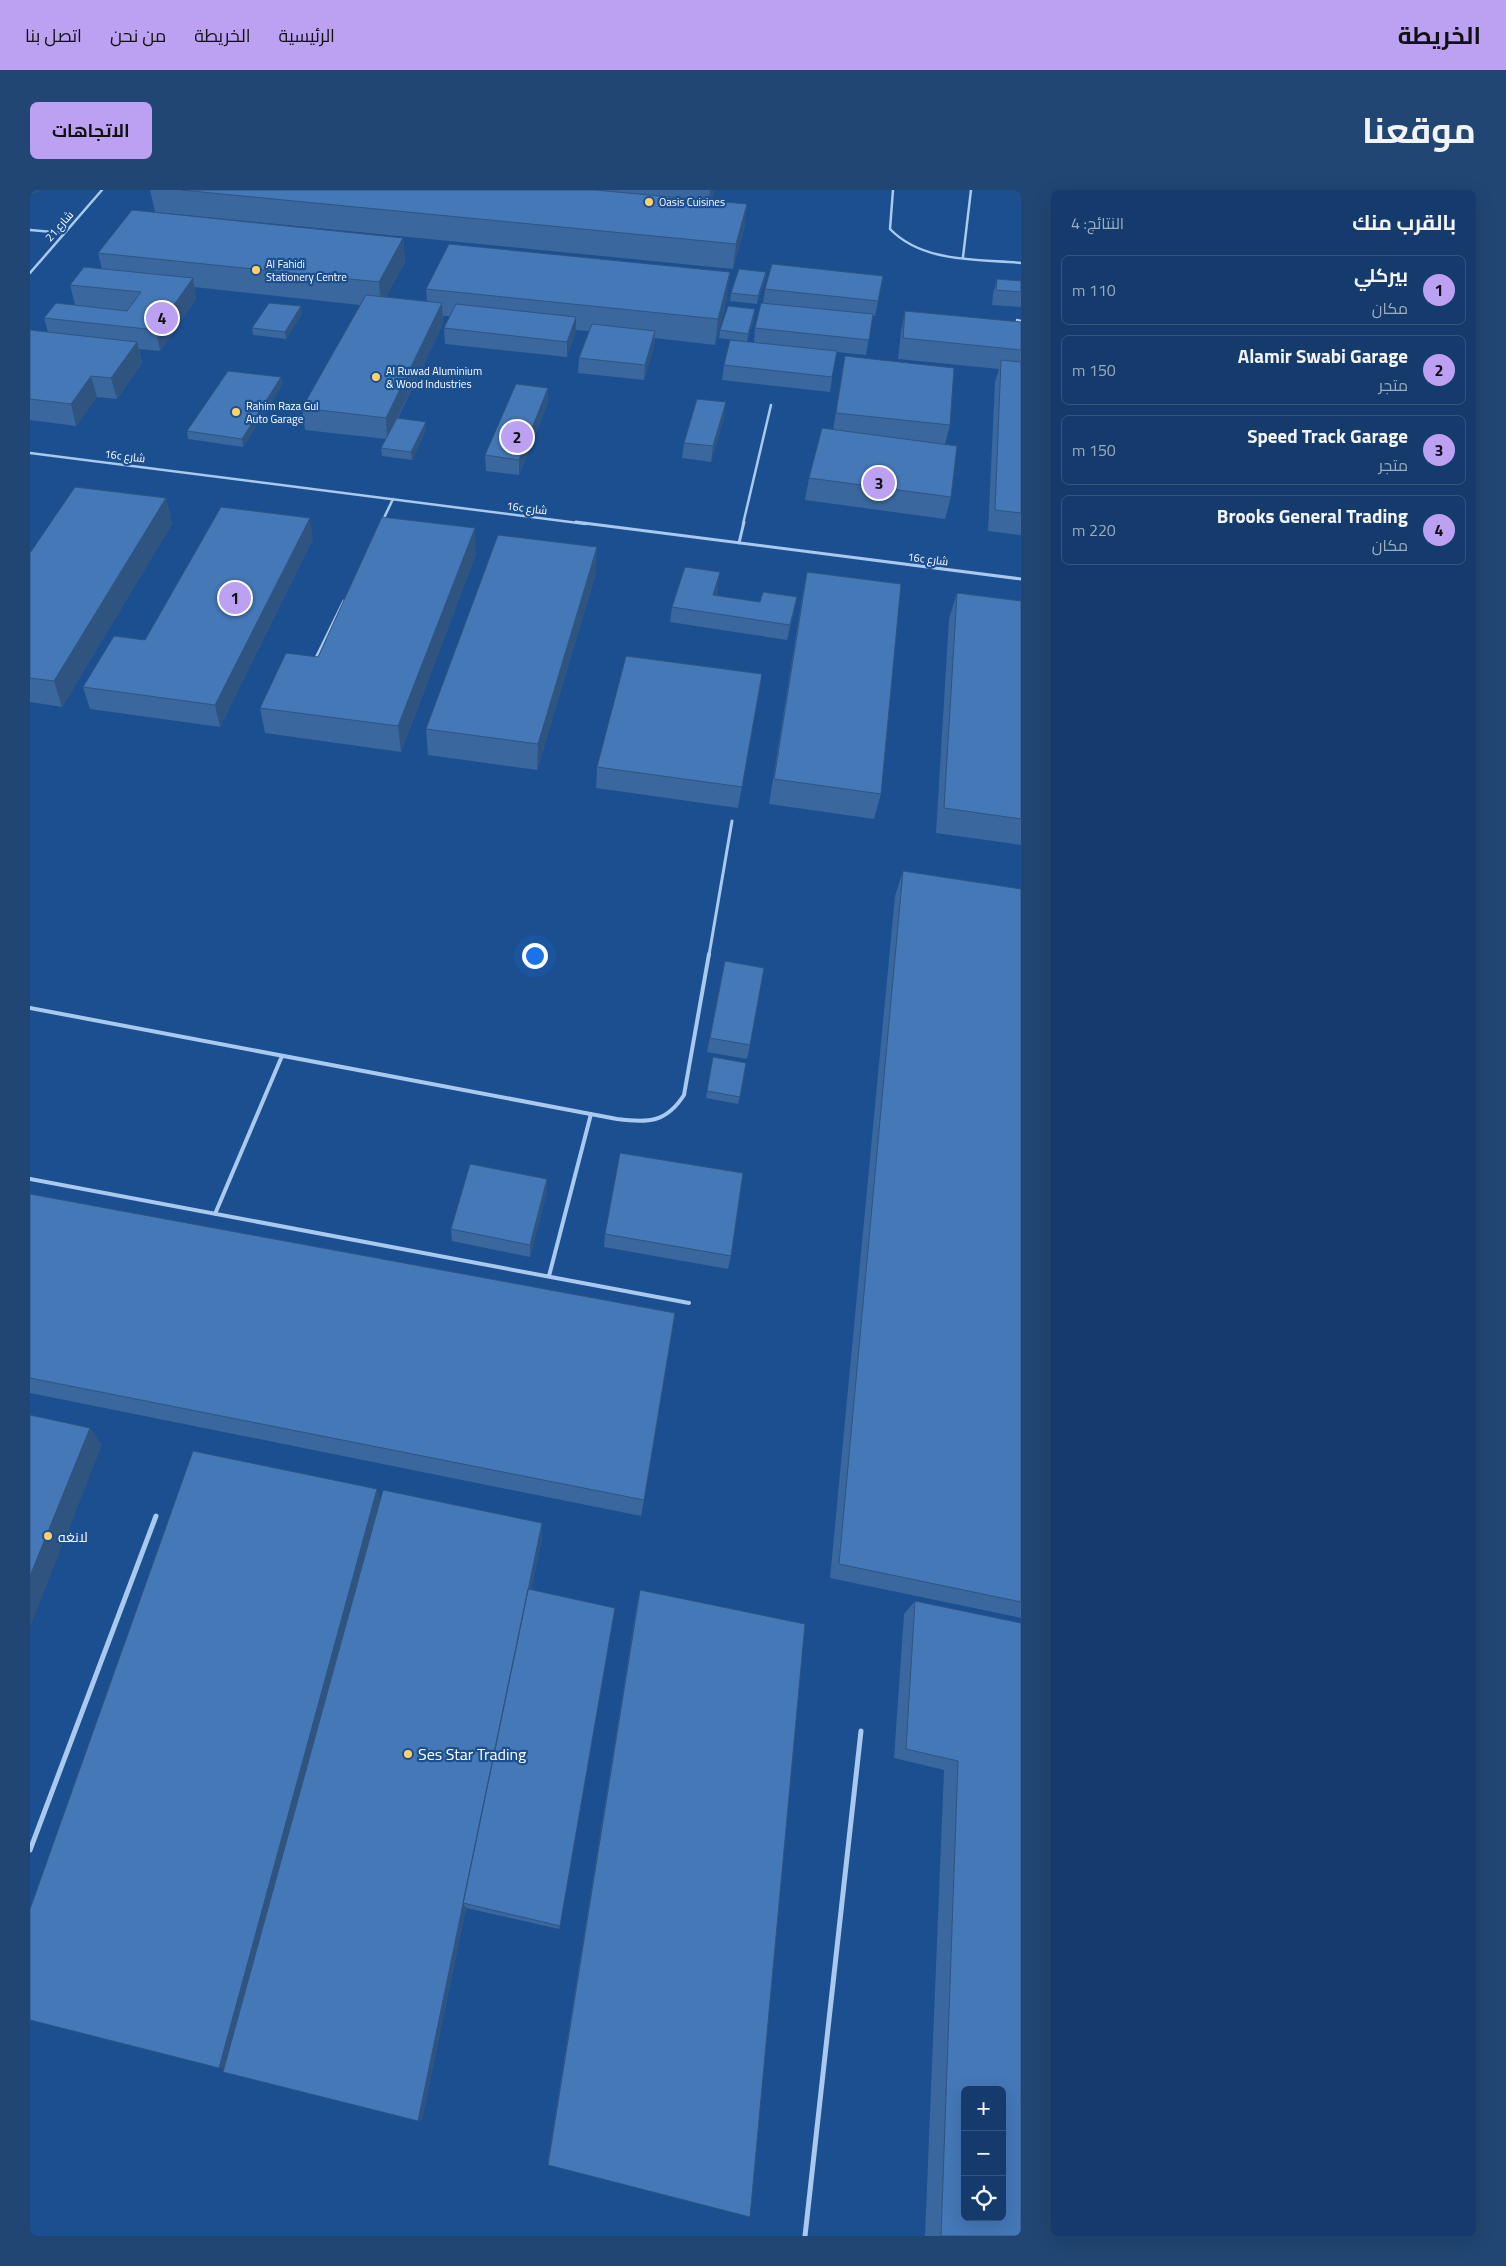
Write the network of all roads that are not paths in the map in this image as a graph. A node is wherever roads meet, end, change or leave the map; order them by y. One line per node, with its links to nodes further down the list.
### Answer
1 (102, 190): 5 (lane, شارع 21)
2 (893, 190): 6 (lane)
3 (971, 190): 6 (lane)
4 (30, 230): 5 (lane)
5 (64, 233): 8 (lane, شارع 21)
6 (963, 257): 7 (lane)
7 (1021, 263)
8 (30, 273)
9 (1017, 320): 10 (lane)
10 (1021, 321)
11 (771, 405): 15 (lane)
12 (30, 453): 13 (lane, 16c شارع)
13 (393, 499): 14 (lane); 15 (lane, 16c شارع)
14 (381, 525)
15 (739, 543): 16 (lane, 16c شارع)
16 (1021, 579)
17 (347, 594): 18 (lane)
18 (313, 662)
19 (732, 821): 22 (lane)
20 (30, 1008): 21 (lane)
21 (282, 1056): 22 (lane); 24 (lane)
22 (591, 1114): 25 (lane)
23 (30, 1179): 24 (lane)
24 (215, 1214): 25 (lane)
25 (550, 1276): 26 (lane)
26 (689, 1303)
27 (156, 1516): 29 (lane)
28 (861, 1731): 30 (lane)
29 (30, 1850)
30 (805, 2236)

